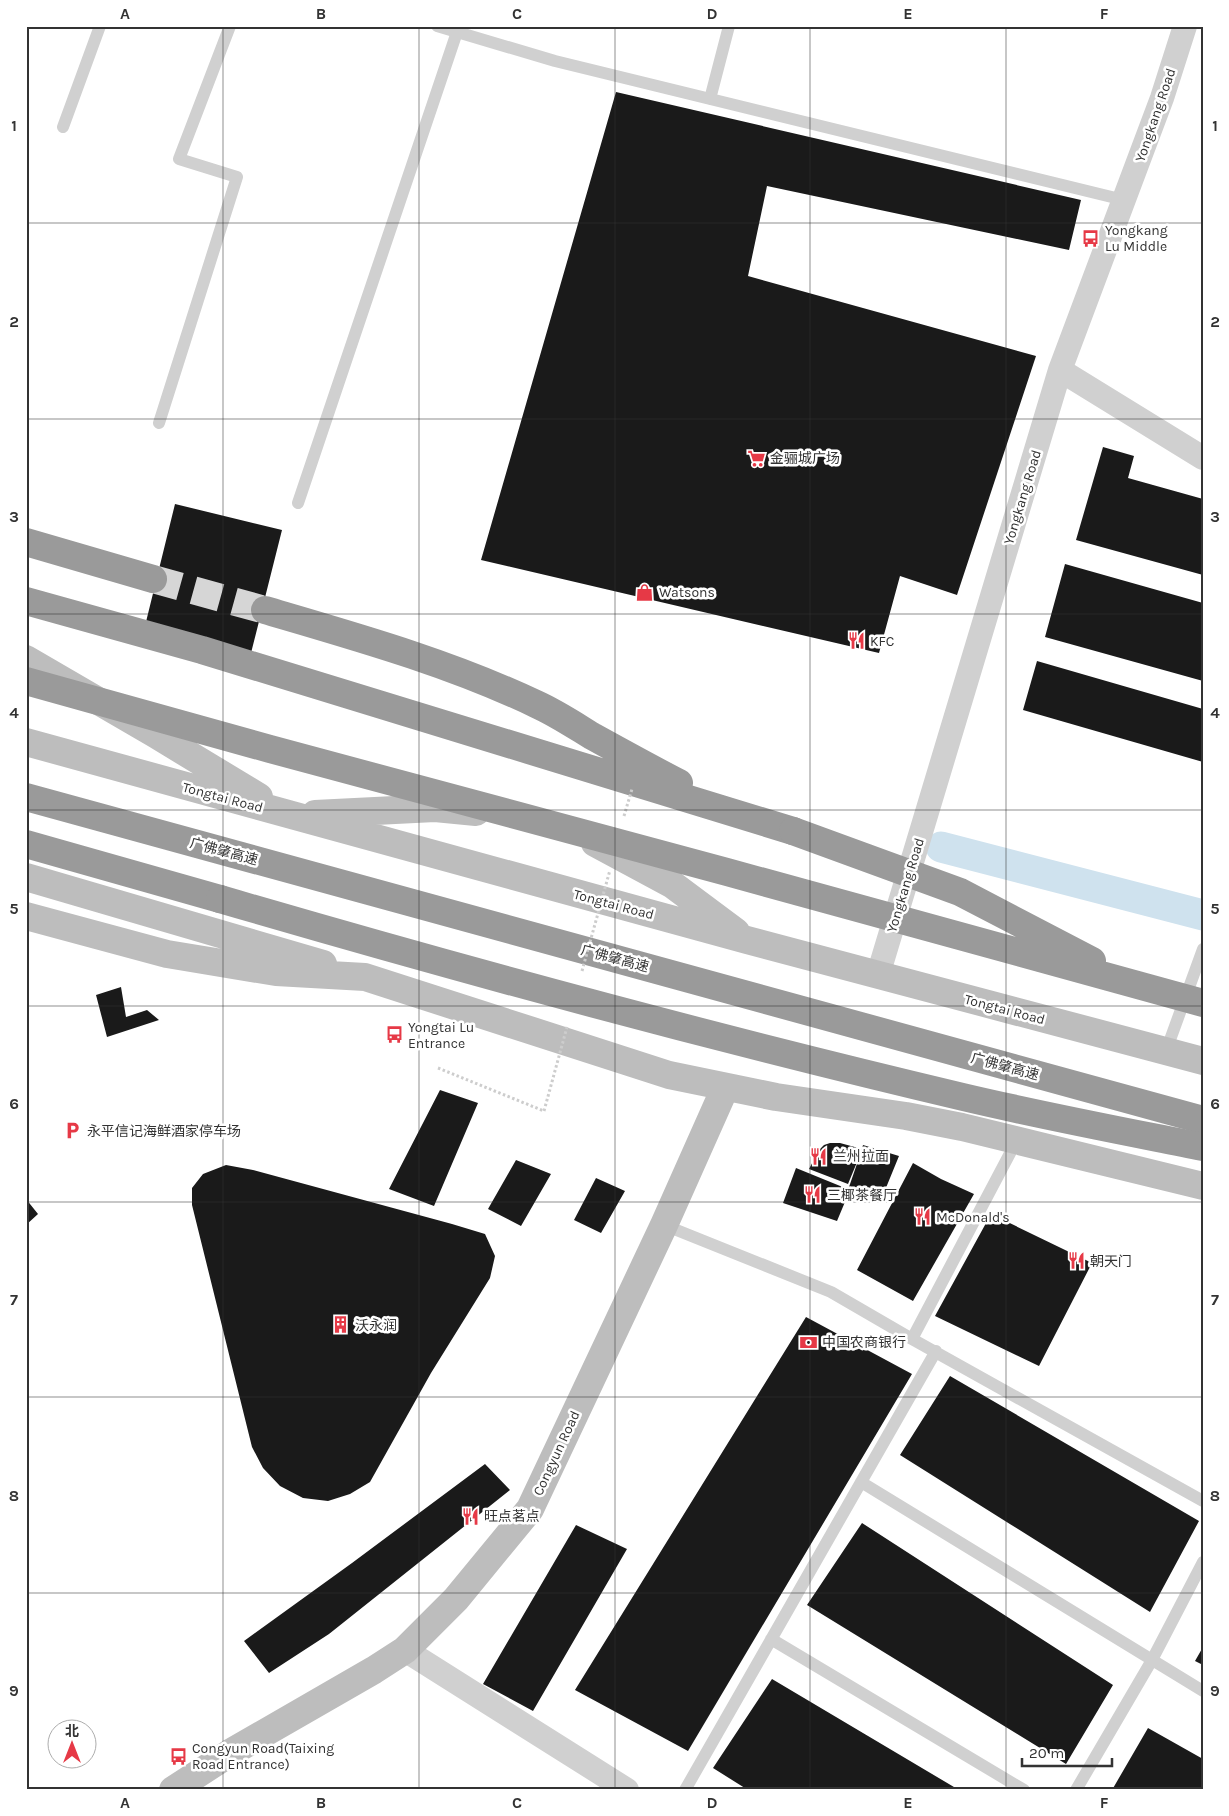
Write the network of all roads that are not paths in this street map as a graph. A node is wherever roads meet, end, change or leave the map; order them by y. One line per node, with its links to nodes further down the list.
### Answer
1 (100, 26): 8 (lane)
2 (230, 26): 11 (lane)
3 (437, 26): 6 (lane)
4 (729, 26): 7 (lane)
5 (1185, 26): 9 (street, Yongkang Road)
6 (457, 32): 7 (lane); 13 (lane)
7 (710, 98): 9 (lane)
8 (63, 127)
9 (1124, 200): 10 (street, Yongkang Road)
10 (1060, 370): 12 (street); 29 (street, Yongkang Road)
11 (158, 423)
12 (1203, 458)
13 (298, 503)
14 (26, 542): 15 (highway)
15 (154, 579)
16 (26, 601): 23 (highway)
17 (265, 610): 23 (highway)
18 (26, 660): 22 (main road)
19 (26, 681): 31 (highway, bridge)
20 (26, 742): 22 (main road, Tongtai Road)
21 (26, 797): 36 (highway, 广佛肇高速)
22 (289, 815): 27 (main road, Tongtai Road); 27 (main road)
23 (793, 831): 31 (highway, bridge)
24 (26, 844): 38 (highway, bridge)
25 (26, 877): 30 (main road)
26 (26, 916): 30 (main road)
27 (747, 940): 29 (main road, Tongtai Road)
28 (1202, 951): 33 (lane)
29 (878, 975): 33 (main road, Tongtai Road)
30 (365, 977): 35 (main road)
31 (1142, 987): 32 (highway, bridge)
32 (1203, 1003)
33 (1166, 1051): 34 (main road, Tongtai Road)
34 (1203, 1061)
35 (725, 1088): 37 (main road); 40 (main road, Congyun Road)
36 (1203, 1120)
37 (1017, 1140): 39 (main road); 41 (lane)
38 (1203, 1146)
39 (1203, 1186)
40 (664, 1224): 41 (lane); 47 (main road, Congyun Road)
41 (912, 1340): 42 (lane)
42 (936, 1351): 43 (lane); 44 (lane)
43 (861, 1482): 46 (lane); 48 (lane)
44 (1203, 1501)
45 (1203, 1562): 48 (lane)
46 (771, 1639): 52 (lane); 53 (lane)
47 (405, 1650): 50 (main road, Congyun Road); 51 (street)
48 (1152, 1660): 49 (lane); 54 (lane)
49 (1203, 1691)
50 (173, 1790)
51 (627, 1790)
52 (684, 1790)
53 (1024, 1790)
54 (1076, 1790)

